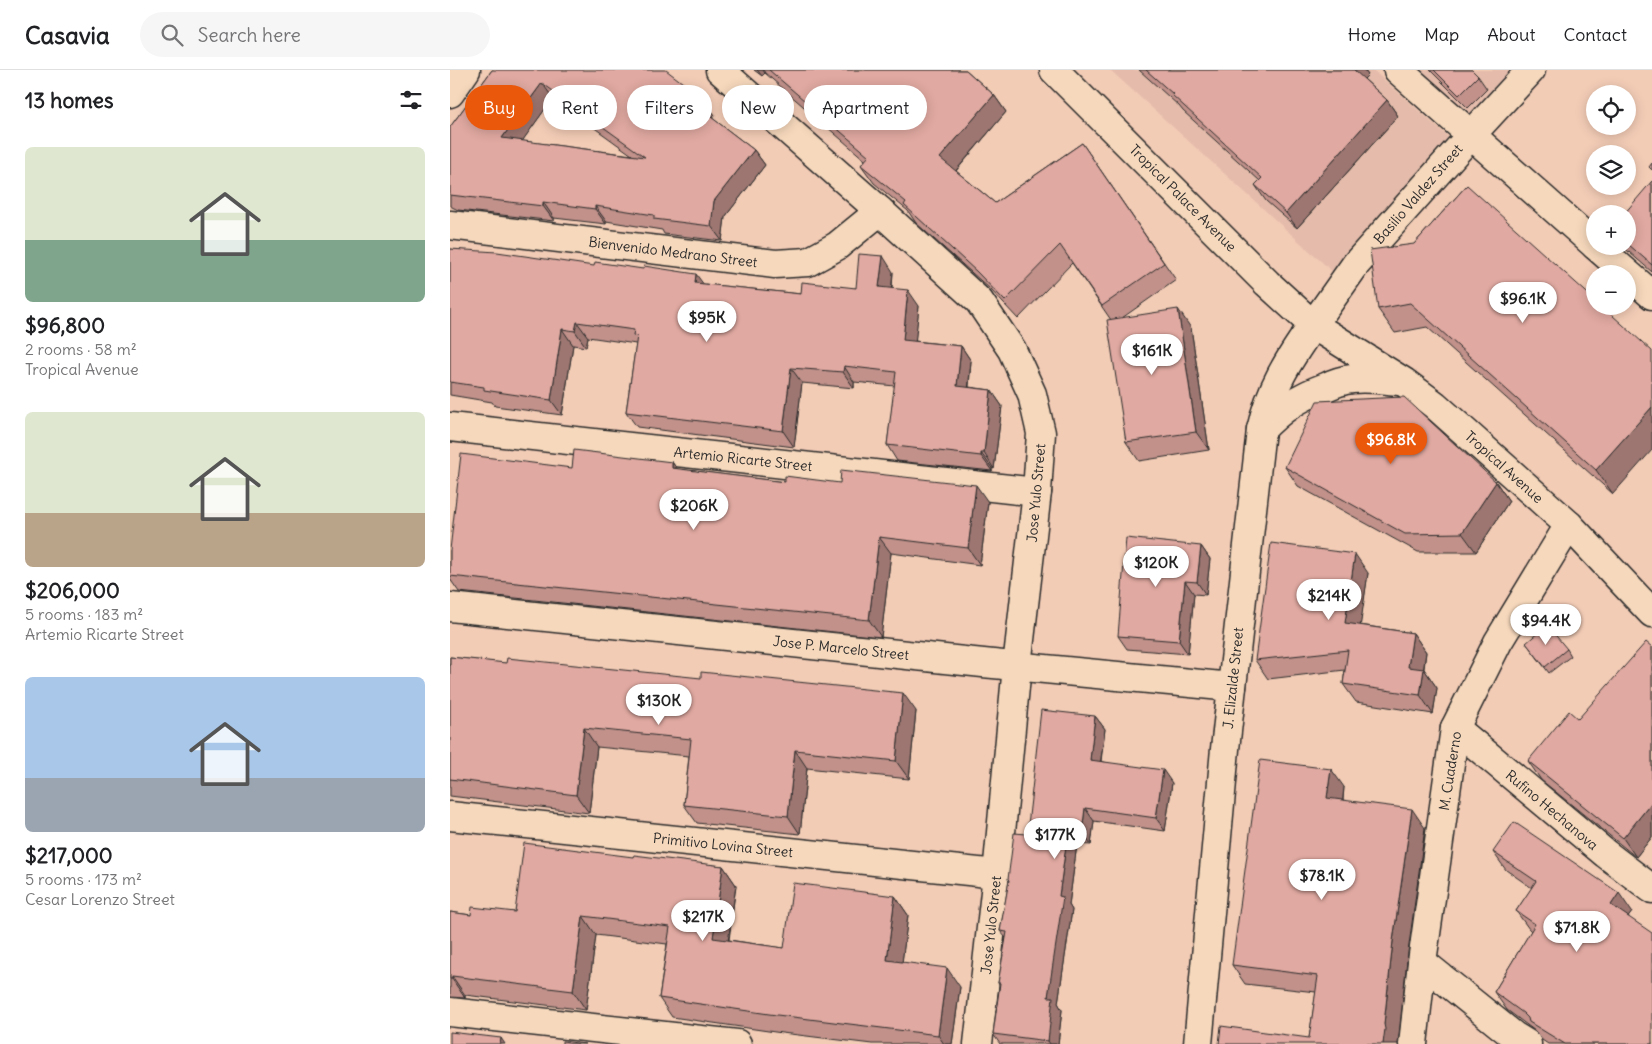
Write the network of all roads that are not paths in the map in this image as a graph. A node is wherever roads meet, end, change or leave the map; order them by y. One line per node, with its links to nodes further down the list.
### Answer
1 (466, 70): 6 (street)
2 (720, 70): 8 (street, Jose Yulo Street)
3 (1054, 70): 13 (street, Tropical Palace Avenue)
4 (1398, 70): 7 (street)
5 (1531, 70): 7 (street, Basilio Valdez Street)
6 (450, 93)
7 (1471, 135): 10 (street); 13 (street, Basilio Valdez Street)
8 (880, 211): 9 (street, Bienvenido Medrano Street); 17 (street, Jose Yulo Street)
9 (450, 226)
10 (1586, 237)
11 (1606, 255): 12 (street)
12 (1652, 295)
13 (1313, 325): 14 (street, Tropical Avenue); 16 (street, J. Elizalde Street)
14 (1404, 382): 16 (street); 18 (street, Tropical Avenue)
15 (450, 426): 17 (street, Artemio Ricarte Street)
16 (1261, 430): 22 (street, J. Elizalde Street)
17 (1036, 492): 21 (street, Jose Yulo Street)
18 (1569, 524): 20 (street, Tropical Avenue); 23 (street, M. Cuaderno)
19 (450, 606): 21 (street, Jose P. Marcelo Street)
20 (1652, 614)
21 (1017, 666): 22 (street, Jose P. Marcelo Street); 25 (street, Jose Yulo Street)
22 (1232, 687): 31 (street, J. Elizalde Street)
23 (1455, 728): 26 (street, Rufino Hechanova); 27 (street, M. Cuaderno)
24 (450, 816): 25 (street, Primitivo Lovina Street)
25 (997, 874): 30 (street, Jose Yulo Street)
26 (1652, 888)
27 (1422, 962): 32 (street, M. Cuaderno); 33 (street)
28 (450, 1012): 29 (street)
29 (737, 1044)
30 (978, 1044)
31 (1198, 1044)
32 (1413, 1044)
33 (1527, 1044)

